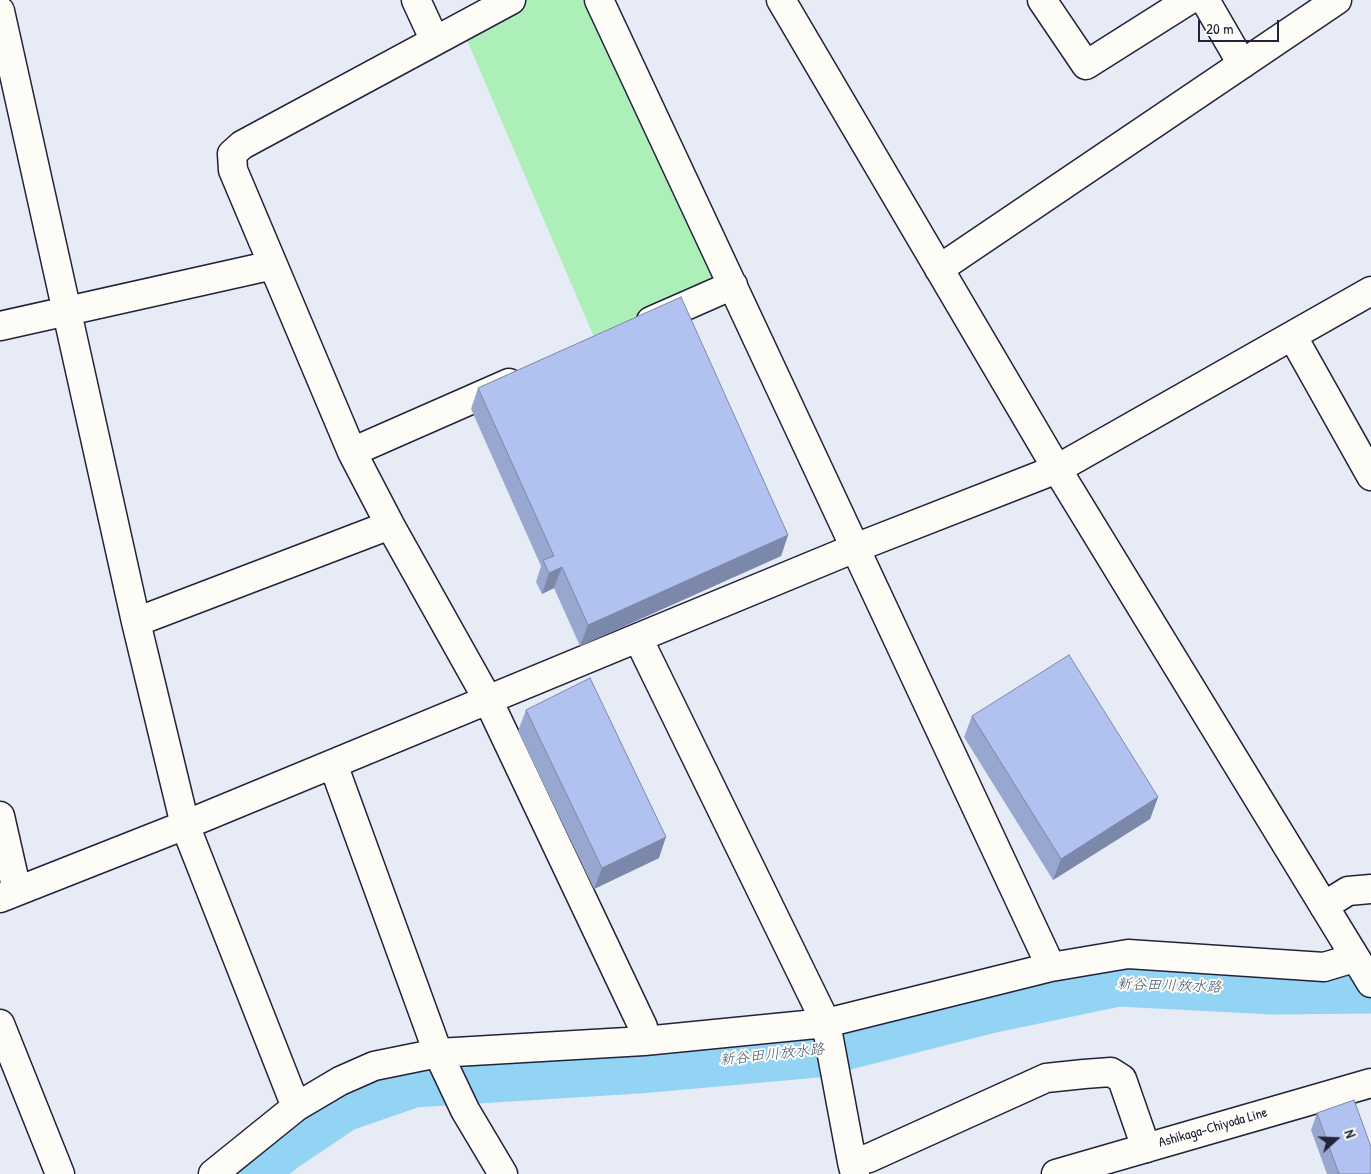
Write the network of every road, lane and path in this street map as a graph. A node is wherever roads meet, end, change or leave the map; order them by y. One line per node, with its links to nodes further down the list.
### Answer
1 (416, 0): 10 (street)
2 (511, 0): 10 (street)
3 (599, 0): 14 (street)
4 (781, 0): 13 (street)
5 (1042, 0): 6 (street)
6 (1190, 0)
7 (1205, 0): 11 (street)
8 (1336, 0): 11 (street)
9 (0, 12): 16 (street)
10 (434, 41): 12 (street)
11 (1242, 64): 13 (street)
12 (273, 265): 16 (street); 21 (street)
13 (940, 269): 22 (street)
14 (733, 285): 18 (street); 25 (street)
15 (1371, 291): 19 (street)
16 (68, 311): 17 (street); 26 (street)
17 (0, 326)
18 (624, 332)
19 (1293, 337): 22 (street); 23 (street)
20 (534, 372): 21 (street)
21 (352, 452): 24 (street)
22 (1057, 469): 25 (street); 34 (street)
23 (1371, 476)
24 (390, 525): 26 (street); 28 (street)
25 (855, 548): 27 (street); 35 (street)
26 (136, 622): 31 (street)
27 (638, 638): 28 (street); 38 (street)
28 (488, 700): 29 (street); 39 (street)
29 (333, 764): 31 (street); 40 (street)
30 (0, 816): 33 (street)
31 (185, 825): 33 (street); 42 (street)
32 (1371, 889): 34 (street)
33 (8, 895)
34 (1324, 906): 36 (street)
35 (1051, 967): 36 (street); 38 (street)
36 (1364, 972)
37 (0, 1024): 46 (street)
38 (827, 1027): 39 (street); 44 (street)
39 (644, 1041): 40 (street)
40 (438, 1053): 42 (street); 48 (street)
41 (1371, 1083): 43 (street, Ashikaga-Chiyoda Line)
42 (296, 1108): 47 (street)
43 (1146, 1148): 44 (street); 45 (street, Ashikaga-Chiyoda Line)
44 (854, 1168)
45 (1093, 1169): 49 (street, Ashikaga-Chiyoda Line)
46 (60, 1174)
47 (212, 1174)
48 (503, 1174)
49 (1056, 1174)

